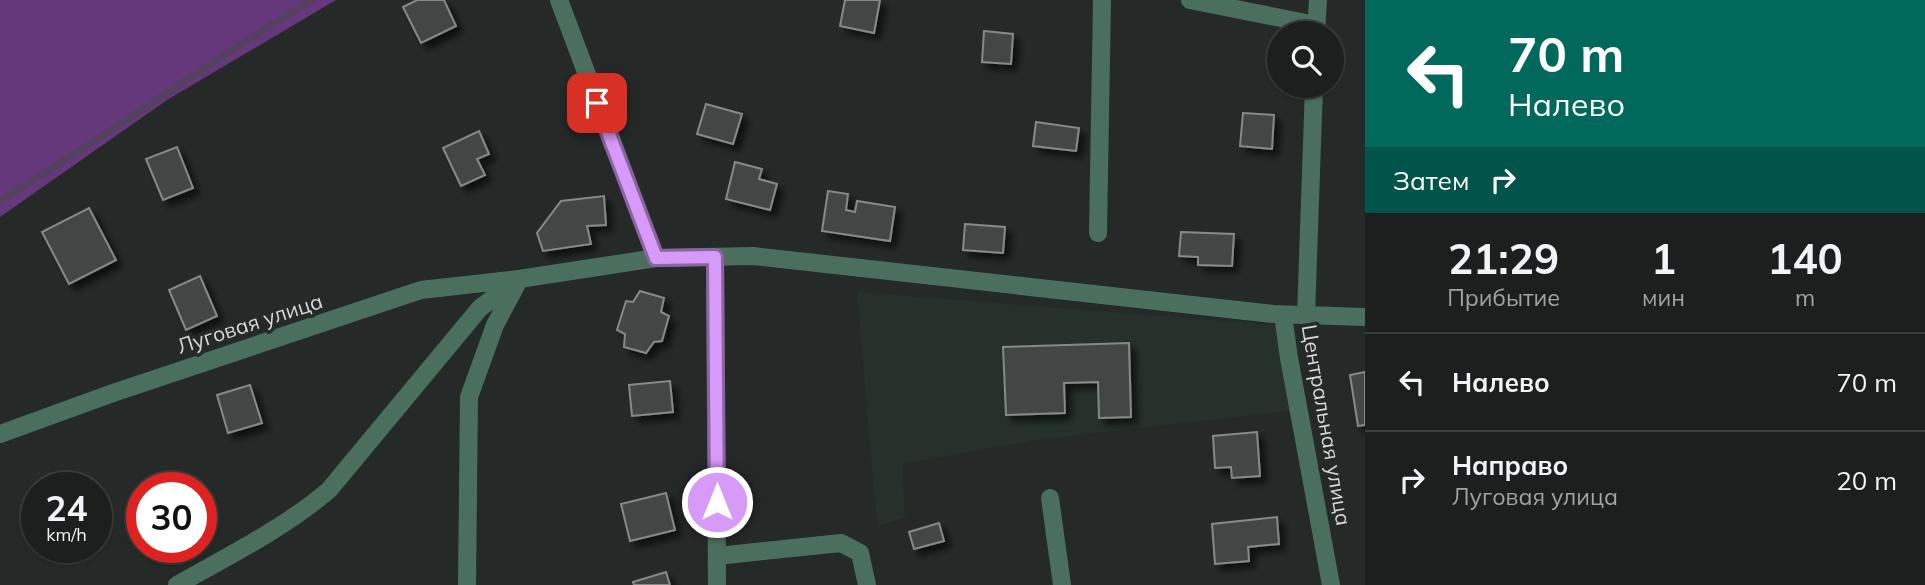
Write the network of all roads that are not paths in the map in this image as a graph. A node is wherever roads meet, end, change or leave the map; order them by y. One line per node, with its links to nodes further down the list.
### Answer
1 (559, 0): 10 (street)
2 (1102, 0): 8 (street)
3 (1190, 0): 5 (street)
4 (1318, 0): 6 (street)
5 (1281, 21)
6 (1317, 21)
7 (1314, 98): 13 (street, Центральная улица)
8 (1098, 233)
9 (715, 257): 10 (street, Луговая улица); 12 (street, Луговая улица); 17 (street)
10 (656, 258): 11 (street, Луговая улица)
11 (519, 279): 15 (street, Луговая улица); 18 (street); 19 (street)
12 (1283, 315): 13 (street, Луговая улица); 23 (street, Центральная улица)
13 (1306, 316): 14 (street, Луговая улица)
14 (1365, 317)
15 (0, 434)
16 (1049, 498): 22 (street)
17 (717, 556): 20 (street); 21 (street)
18 (177, 585)
19 (467, 585)
20 (717, 585)
21 (867, 585)
22 (1062, 585)
23 (1331, 585)

